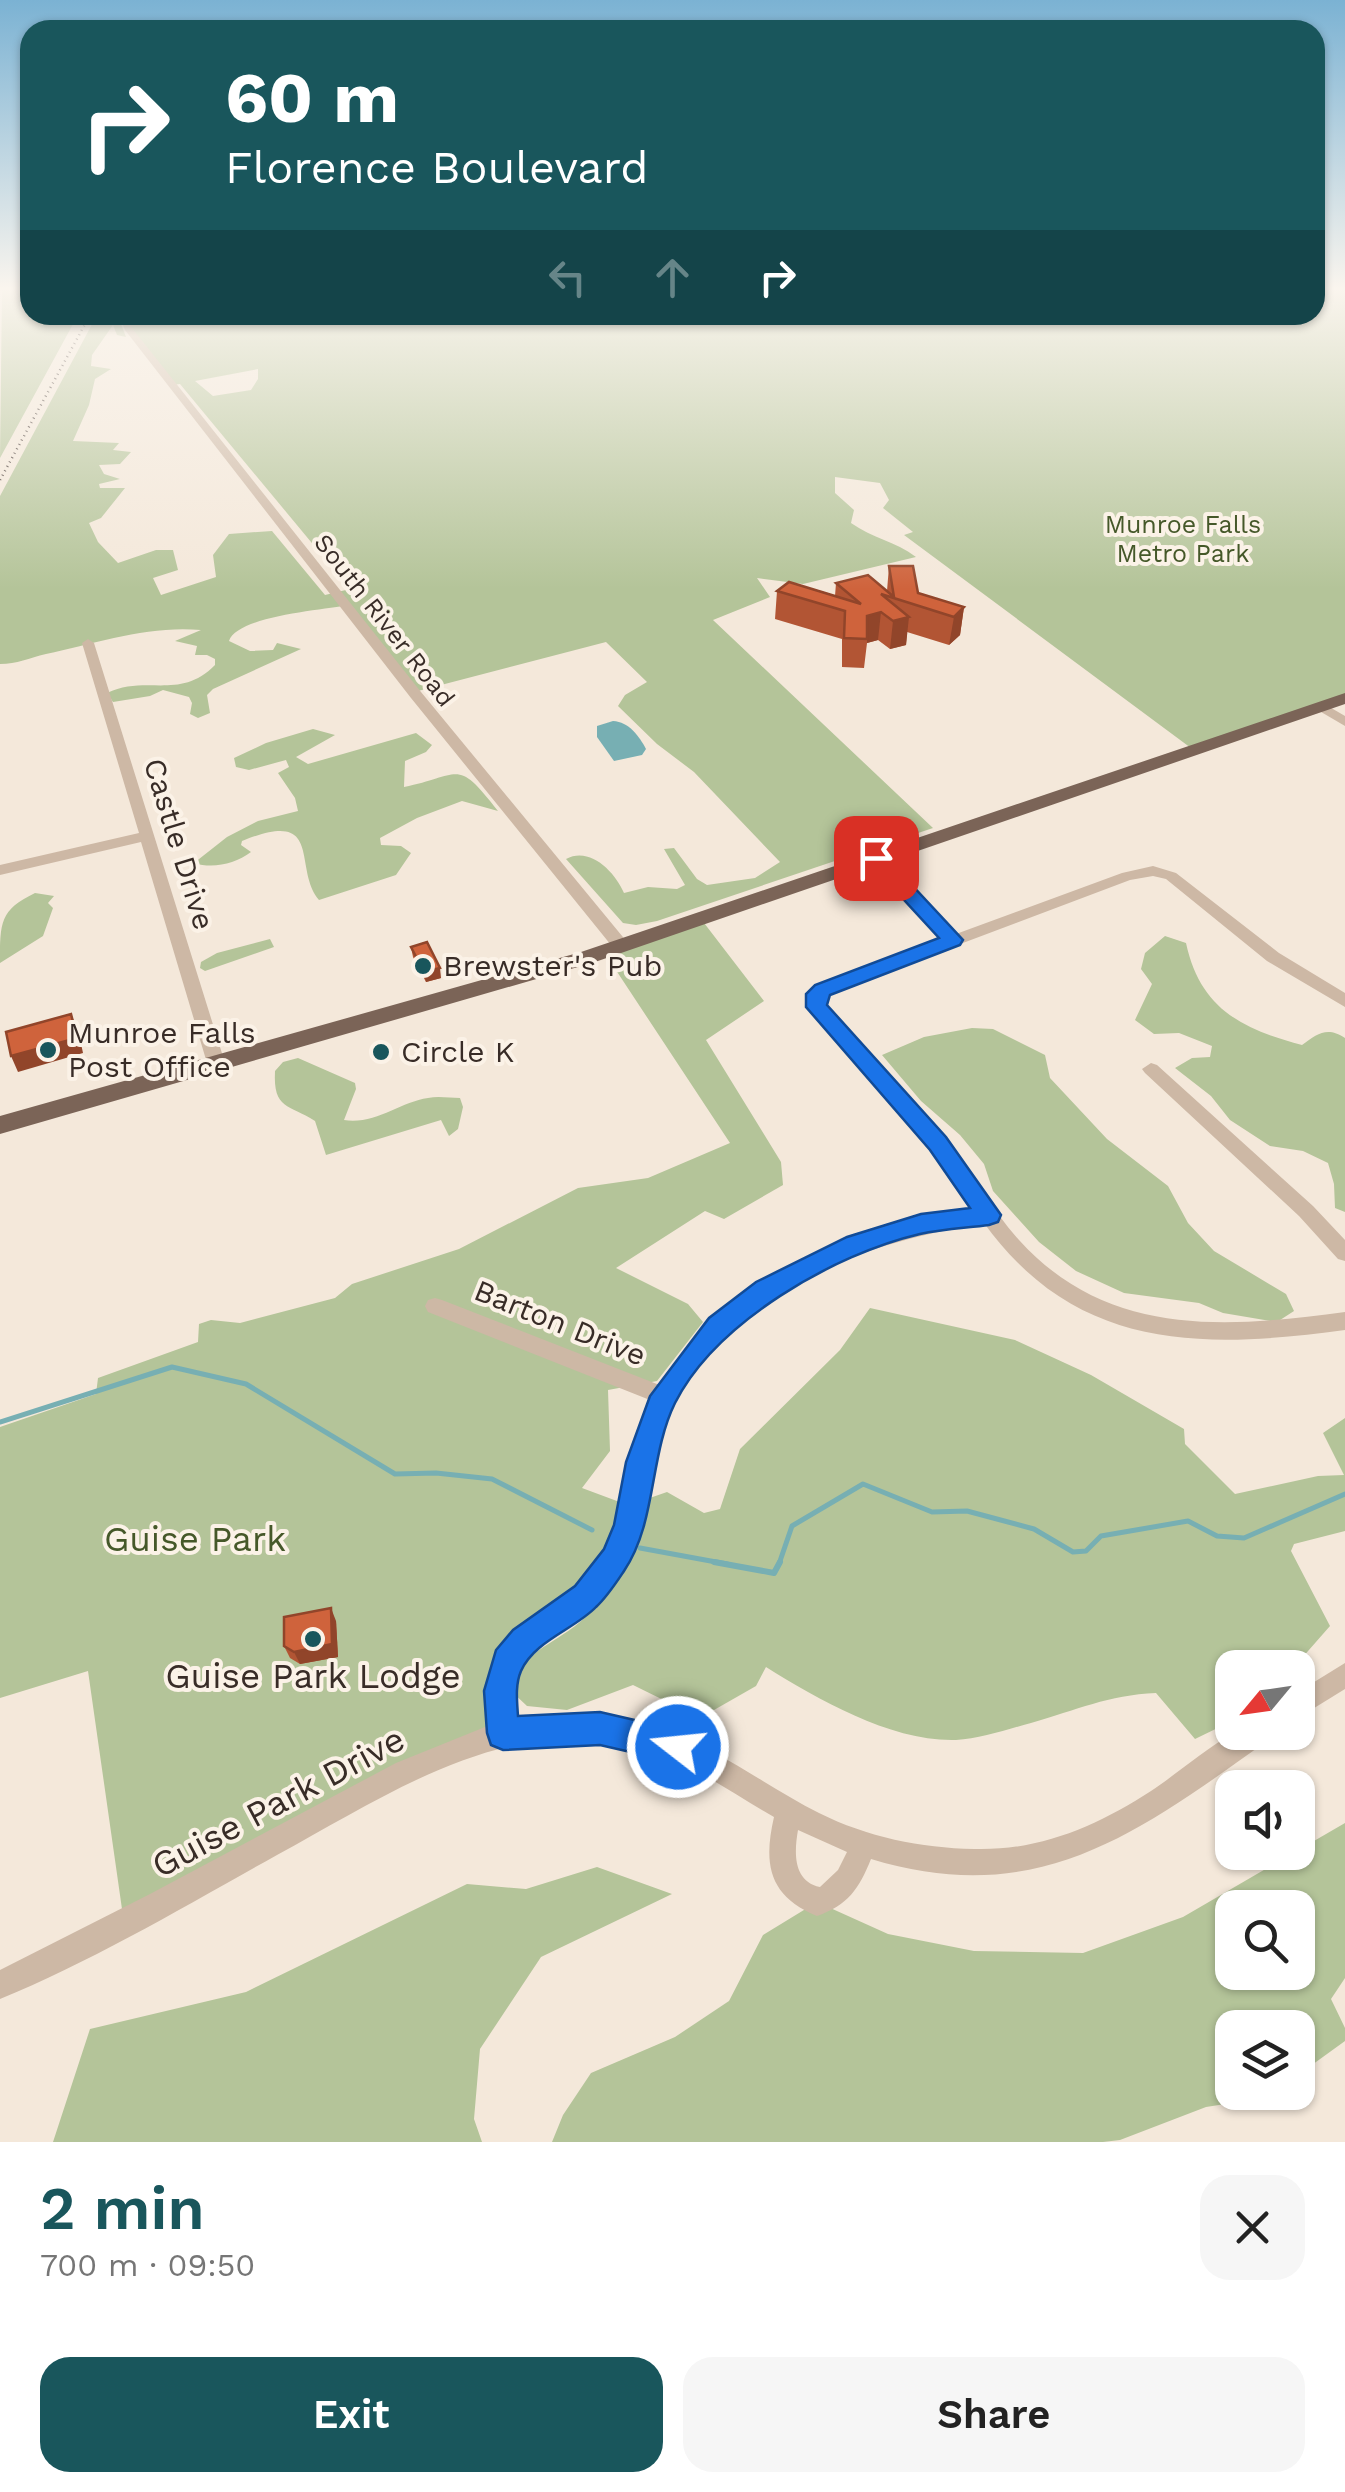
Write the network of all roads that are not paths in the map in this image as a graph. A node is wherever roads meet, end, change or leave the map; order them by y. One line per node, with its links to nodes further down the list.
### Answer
1 (175, 389): 10 (street, South River Road)
2 (88, 643): 6 (street, Castle Drive)
3 (1345, 698): 4 (main road)
4 (1321, 706): 5 (street); 7 (main road)
5 (1345, 722)
6 (147, 836): 8 (street); 12 (street, Castle Drive)
7 (876, 858): 9 (street); 10 (main road)
8 (0, 870)
9 (952, 940): 11 (street); 15 (street)
10 (620, 946): 12 (main road)
11 (1345, 1002)
12 (216, 1063): 14 (main road)
13 (1152, 1068): 16 (street)
14 (0, 1125)
15 (989, 1215): 18 (street); 19 (street)
16 (1345, 1253)
17 (435, 1306): 19 (street, Barton Drive)
18 (1345, 1322)
19 (664, 1396): 22 (street)
20 (1345, 1675): 21 (street)
21 (1315, 1695)
22 (503, 1733): 24 (street, Guise Park Drive); 26 (street, Guise Park Drive)
23 (1232, 1750): 25 (street, Guise Park Drive)
24 (789, 1810): 25 (street, Guise Park Drive); 25 (street)
25 (863, 1844)
26 (0, 1985)

